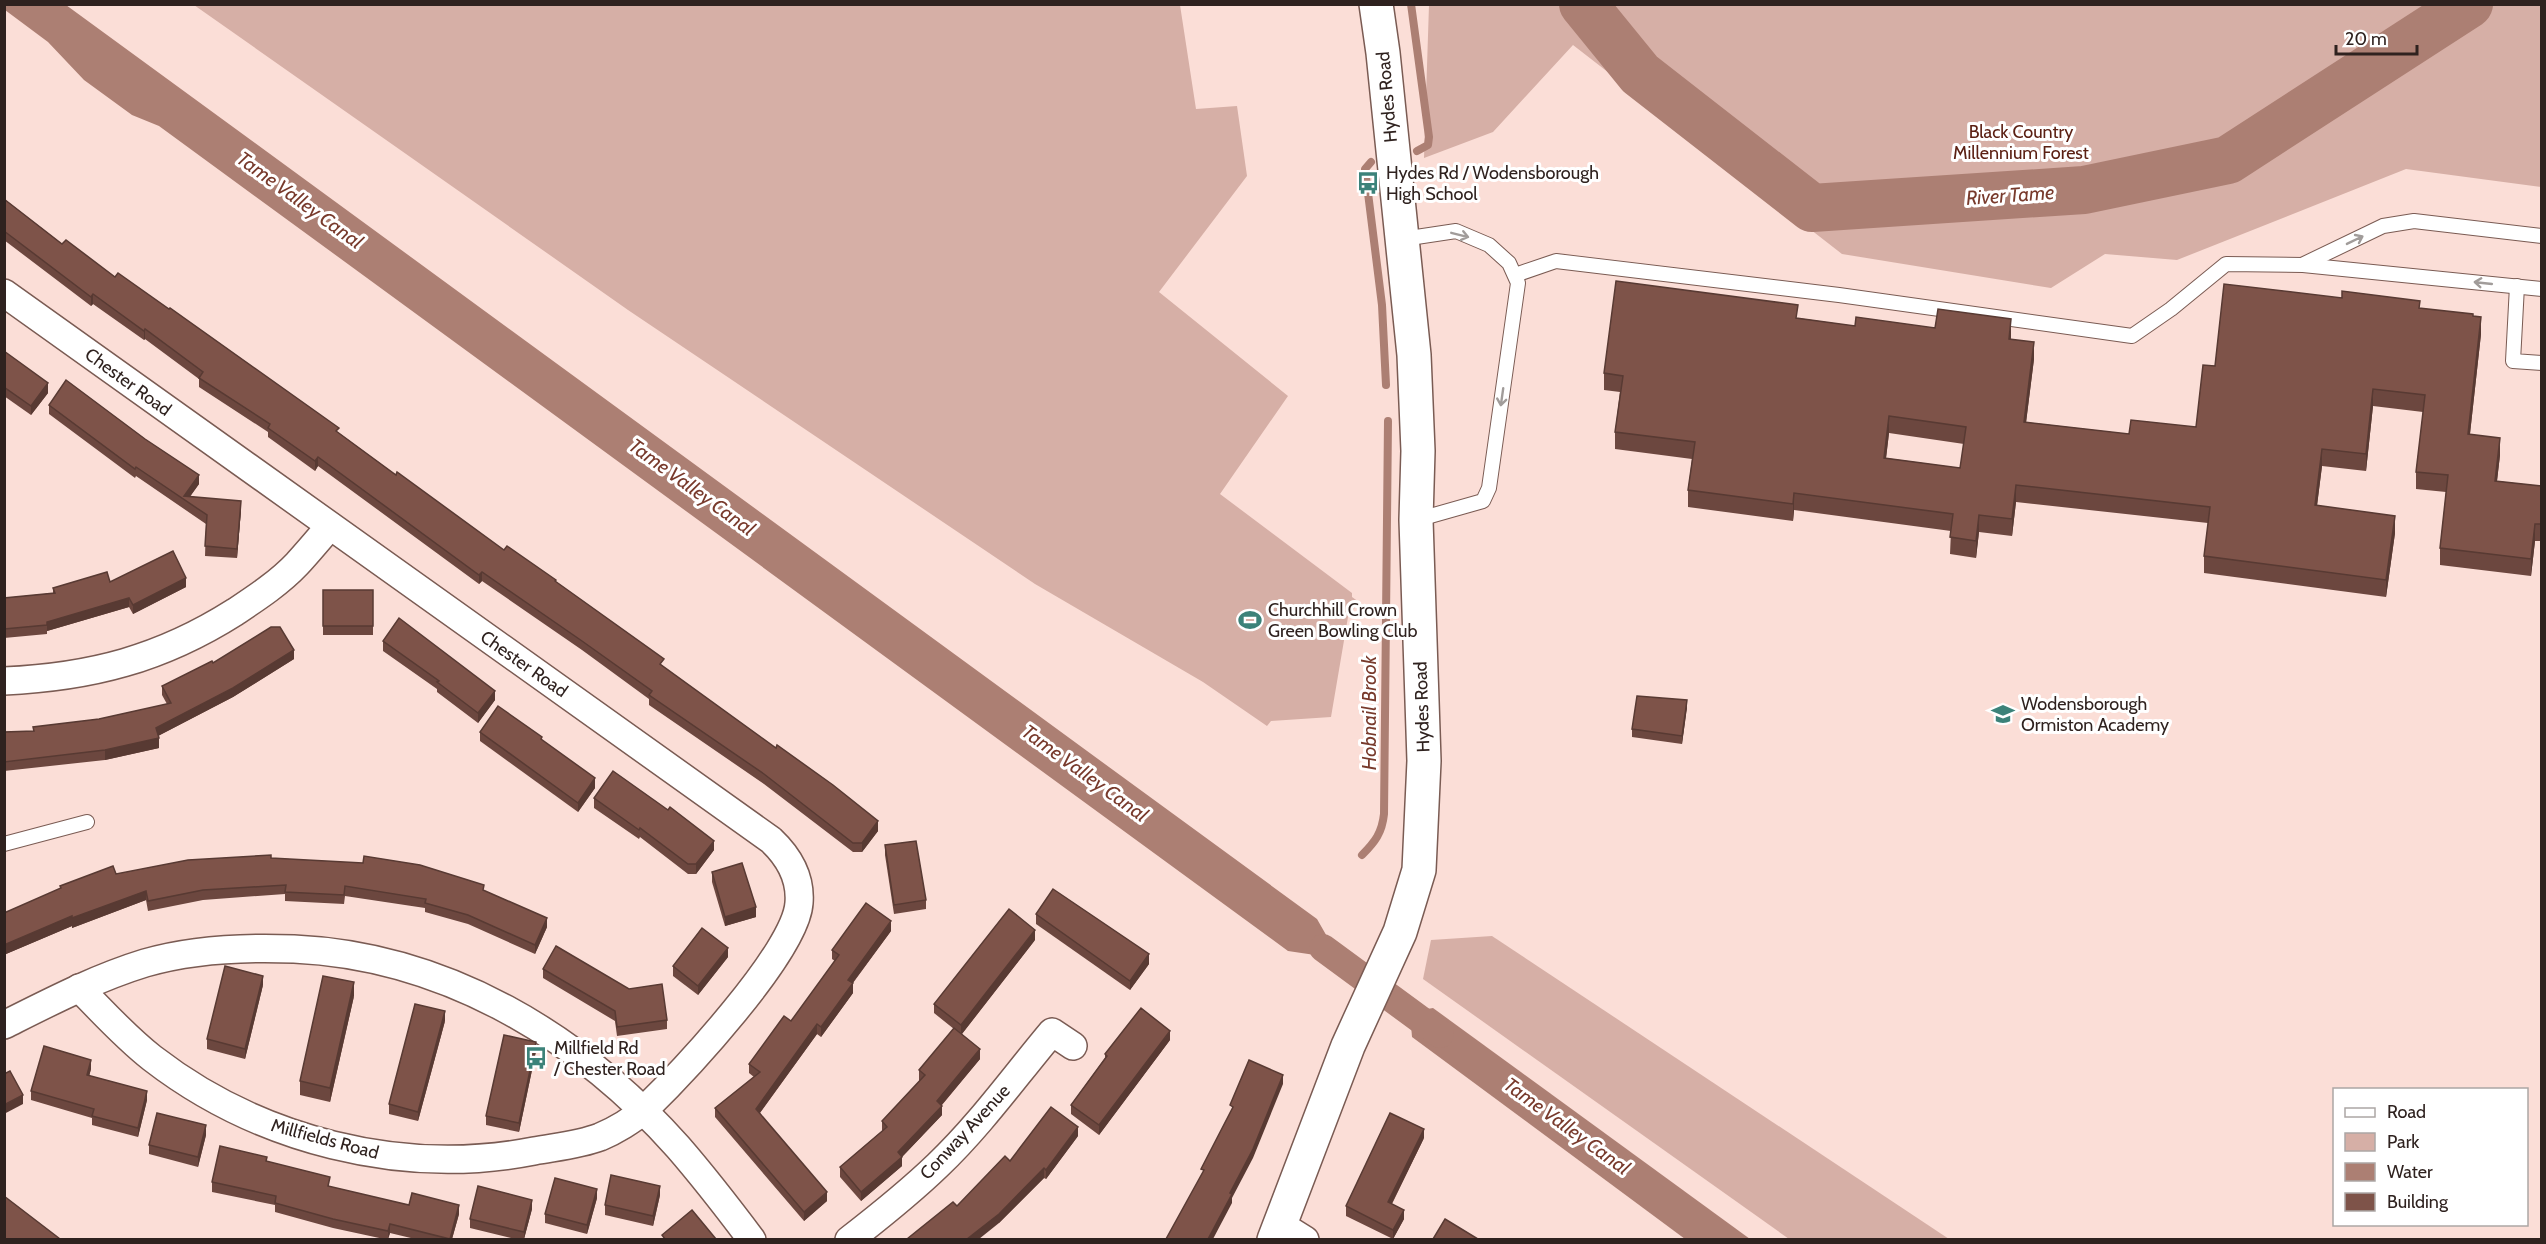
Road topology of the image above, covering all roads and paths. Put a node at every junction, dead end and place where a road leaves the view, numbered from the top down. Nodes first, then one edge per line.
1 (1376, 4) edge
2 (2541, 236) edge
3 (1403, 239) junction
4 (2302, 265) junction
5 (1515, 275) junction
6 (2517, 286) junction
7 (2541, 289) edge
8 (4, 293) edge
9 (2541, 363) edge
10 (1416, 520) junction
11 (330, 526) junction
12 (4, 681) edge
13 (87, 822) dead end
14 (4, 844) edge
15 (79, 988) junction
16 (4, 1025) edge
17 (1073, 1046) dead end
18 (643, 1111) junction
19 (1287, 1235) edge
20 (752, 1239) edge
21 (849, 1239) edge

1 - 3 street, Hydes Road
4 -> 2 lane
3 -> 5 lane
3 - 10 street, Hydes Road
4 - 5 lane
6 -> 4 lane
5 -> 10 lane
6 - 7 lane
6 - 9 lane
8 - 11 street, Chester Road
10 - 19 street, Hydes Road
11 - 12 street
11 - 18 street, Chester Road
13 - 14 lane
15 - 16 street
15 - 18 street
15 - 18 street, Millfields Road
17 - 21 street, Conway Avenue
18 - 20 street

